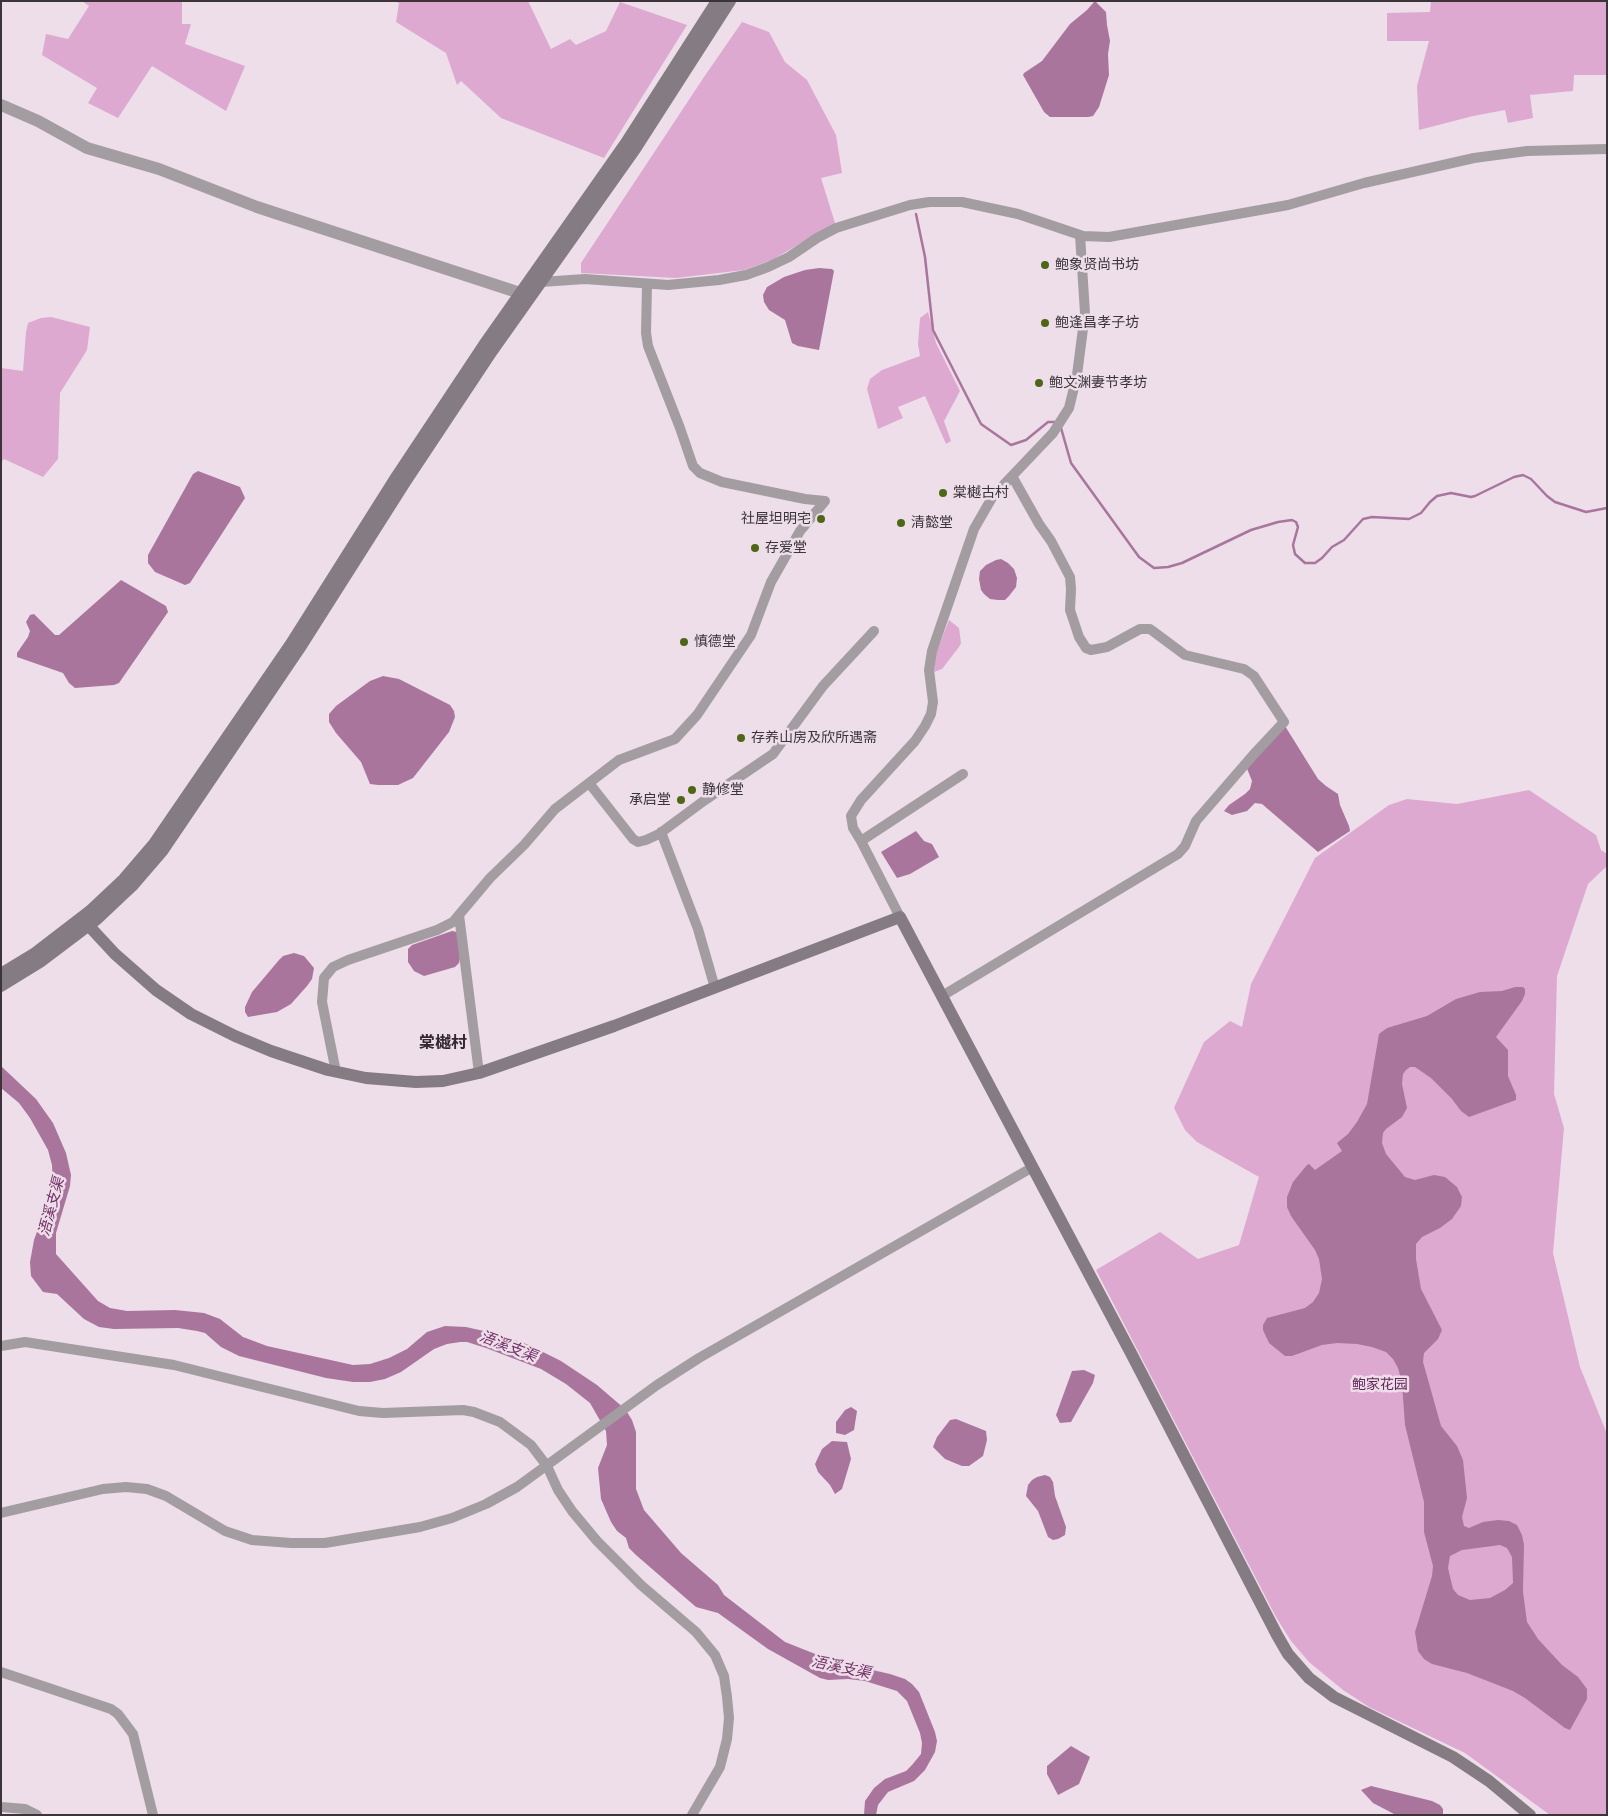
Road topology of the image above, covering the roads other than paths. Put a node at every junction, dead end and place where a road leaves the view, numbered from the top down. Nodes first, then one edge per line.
1 (717, 1) edge
2 (730, 1) edge
3 (1, 106) edge
4 (1607, 149) edge
5 (1080, 235) junction
6 (541, 282) junction
7 (647, 285) junction
8 (520, 293) junction
9 (1012, 476) junction
10 (874, 631) dead end
11 (963, 774) dead end
12 (589, 783) junction
13 (661, 832) junction
14 (861, 841) junction
15 (459, 916) junction
16 (900, 917) junction
17 (89, 926) junction
18 (1, 974) edge
19 (1, 986) edge
20 (715, 988) junction
21 (942, 996) junction
22 (336, 1072) junction
23 (479, 1073) junction
24 (1033, 1168) junction
25 (1, 1346) edge
26 (547, 1466) junction
27 (1, 1513) edge
28 (1, 1672) edge
29 (1, 1807) edge
30 (37, 1815) edge
31 (153, 1815) edge
32 (692, 1815) edge
33 (1530, 1815) edge

1 - 8 main road
2 - 6 main road
3 - 8 street
4 - 5 street
5 - 7 street
5 - 9 street
6 - 7 street
6 - 17 main road
7 - 12 street
8 - 18 main road
9 - 14 street
9 - 21 street
10 - 13 street
11 - 14 street
12 - 13 street
12 - 15 street
13 - 20 street
14 - 16 street
15 - 22 street
15 - 23 street
16 - 20 main road
16 - 21 main road
17 - 19 main road
17 - 22 main road
20 - 23 main road
21 - 24 main road
22 - 23 main road
24 - 26 street
24 - 33 main road
25 - 26 street
26 - 27 street
26 - 32 street
28 - 31 street
29 - 30 street

